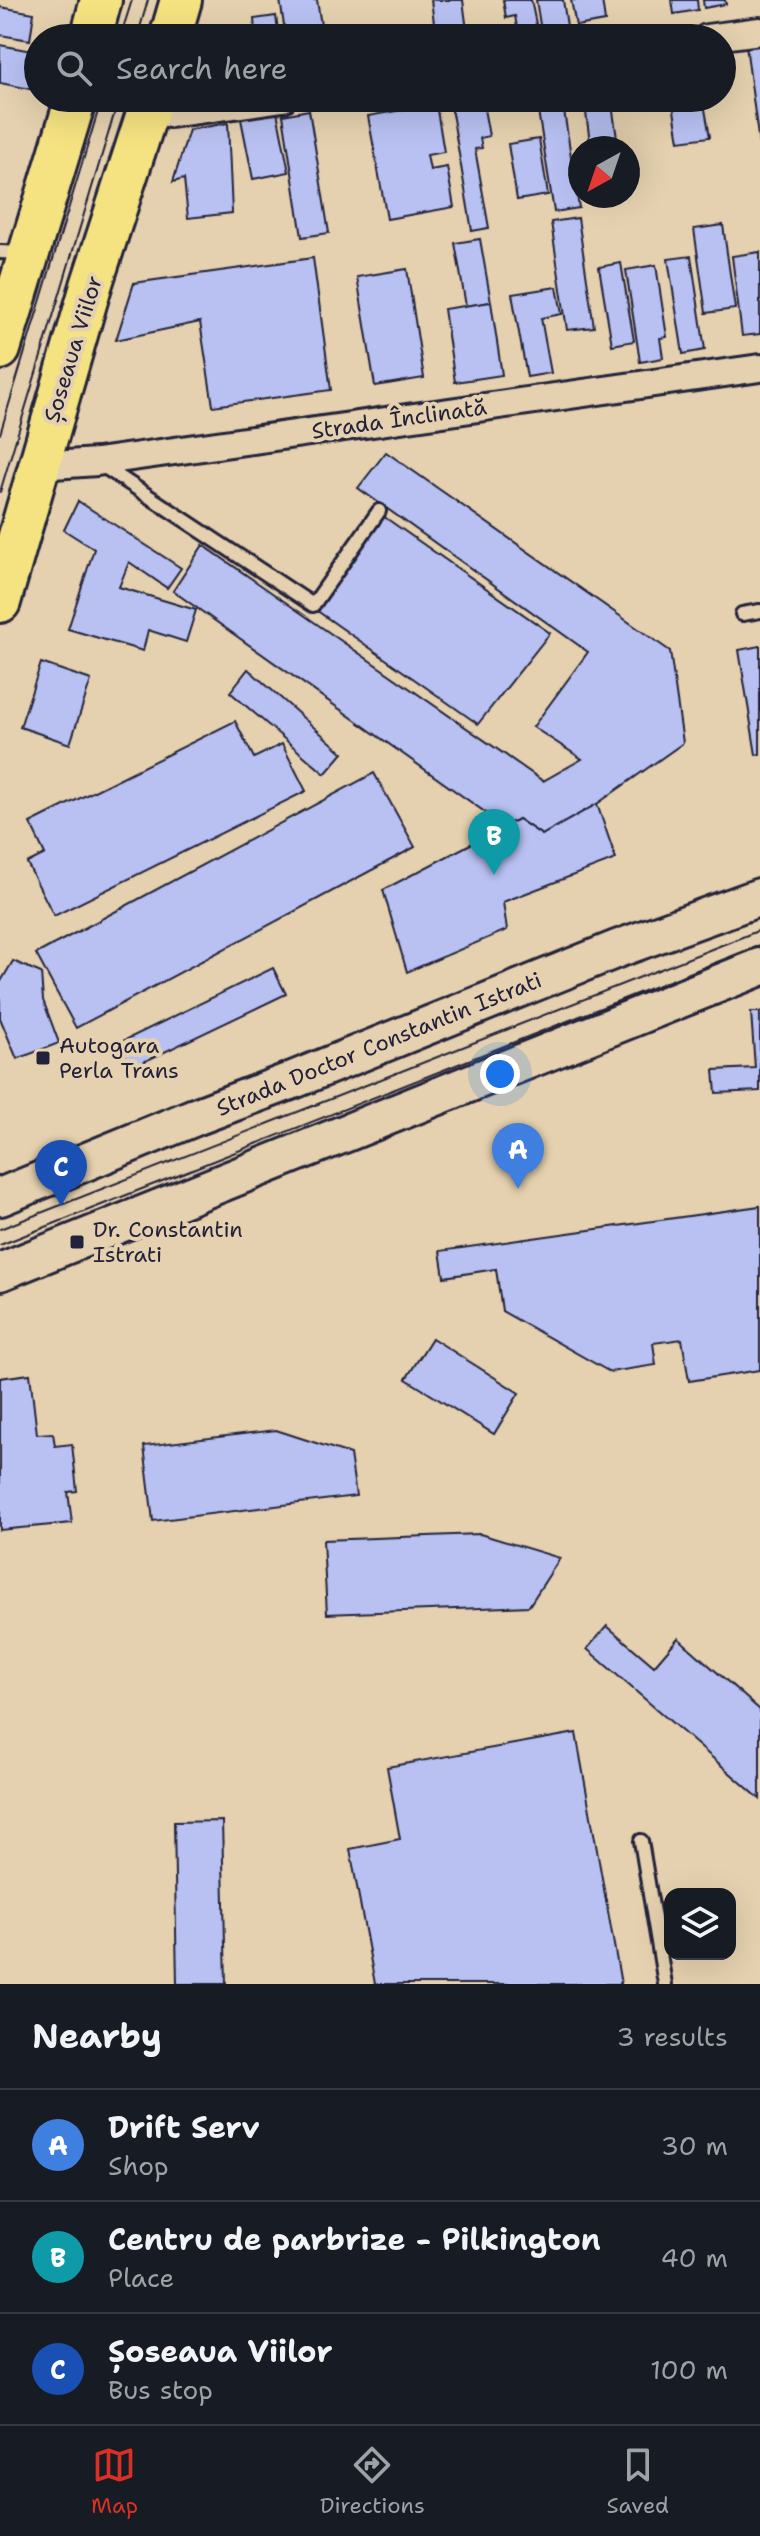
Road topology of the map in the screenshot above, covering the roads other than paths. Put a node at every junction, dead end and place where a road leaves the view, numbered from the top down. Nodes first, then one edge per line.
1 (101, 0) edge
2 (181, 0) edge
3 (95, 24) edge
4 (174, 24) edge
5 (760, 31) edge
6 (736, 34) edge
7 (70, 112) edge
8 (148, 112) edge
9 (14, 253) edge
10 (0, 349) edge
11 (760, 368) edge
12 (97, 462) junction
13 (49, 465) junction
14 (379, 511) dead end
15 (0, 602) edge
16 (760, 611) edge
17 (742, 614) dead end
18 (760, 897) edge
19 (760, 967) edge
20 (0, 1197) edge
21 (0, 1272) edge
22 (641, 1841) dead end
23 (665, 1984) edge

1 - 3 main road
2 - 4 main road
5 - 6 street
7 - 9 main road
8 - 13 main road, Șoseaua Viilor
9 - 10 main road
11 - 12 street, Strada Înclinată
12 - 13 street, Strada Înclinată
12 - 14 lane
13 - 15 main road, Șoseaua Viilor
16 - 17 lane
18 - 20 main road, Strada Doctor Constantin Istrati
19 - 21 main road
22 - 23 lane

